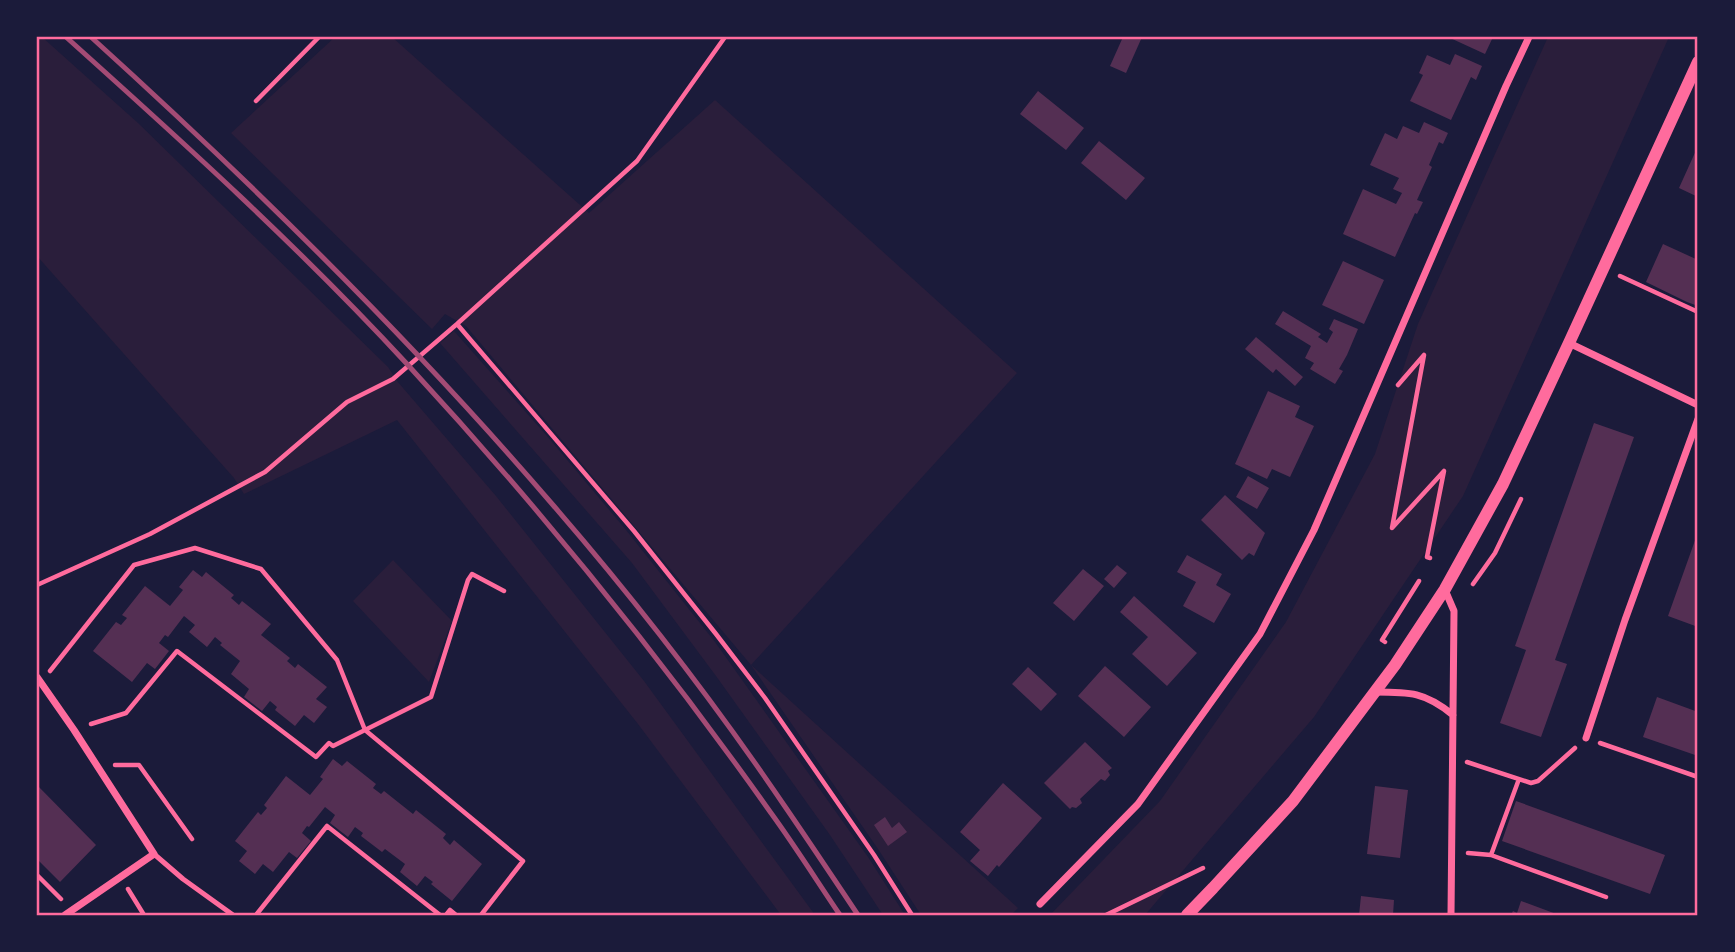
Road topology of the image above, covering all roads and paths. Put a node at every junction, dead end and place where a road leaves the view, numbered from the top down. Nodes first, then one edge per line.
1 (319, 37) edge
2 (725, 37) edge
3 (1529, 37) edge
4 (1698, 62) edge
5 (256, 101) dead end
6 (1643, 287) dead end
7 (1698, 312) edge
8 (457, 324) junction
9 (1569, 343) junction
10 (1378, 382) junction
11 (1698, 405) edge
12 (1698, 419) edge
13 (1521, 499) dead end
14 (1430, 558) dead end
15 (1419, 581) dead end
16 (37, 585) edge
17 (1445, 589) junction
18 (504, 592) dead end
19 (1454, 611) junction
20 (1385, 642) dead end
21 (39, 680) edge
22 (1375, 692) junction
23 (1453, 715) junction
24 (74, 730) junction
25 (365, 730) junction
26 (1586, 738) junction
27 (1453, 757) junction
28 (97, 766) junction
29 (1698, 777) edge
30 (1519, 779) junction
31 (192, 839) dead end
32 (1452, 853) junction
33 (154, 854) junction
34 (1491, 855) junction
35 (1210, 864) dead end
36 (37, 875) edge
37 (121, 877) junction
38 (1606, 897) dead end
39 (1040, 904) dead end
40 (69, 913) edge
41 (144, 915) edge
42 (233, 915) edge
43 (256, 915) edge
44 (440, 915) edge
45 (446, 915) edge
46 (456, 915) edge
47 (481, 915) edge
48 (912, 915) edge
49 (1106, 915) edge
50 (1186, 915) edge
51 (1451, 915) edge

1 - 5 path
2 - 8 path
3 - 10 street
4 - 9 street
6 - 7 path
8 - 16 path
8 - 48 path
9 - 11 street
9 - 17 street
10 - 14 path
10 - 39 street
12 - 26 street
13 - 19 path
15 - 20 path
17 - 19 street
17 - 22 street
18 - 25 path
19 - 23 street
21 - 24 street
21 - 25 path
22 - 23 street
22 - 50 street
23 - 27 street
24 - 25 path
24 - 28 street
25 - 47 path
26 - 29 path
26 - 30 path
27 - 30 path
27 - 32 street
28 - 31 path
28 - 33 street
30 - 34 path
32 - 34 path
32 - 51 street
33 - 37 street
33 - 42 lane
34 - 38 path
35 - 49 path
36 - 40 path
37 - 40 street
37 - 41 path
43 - 44 path
45 - 46 path

